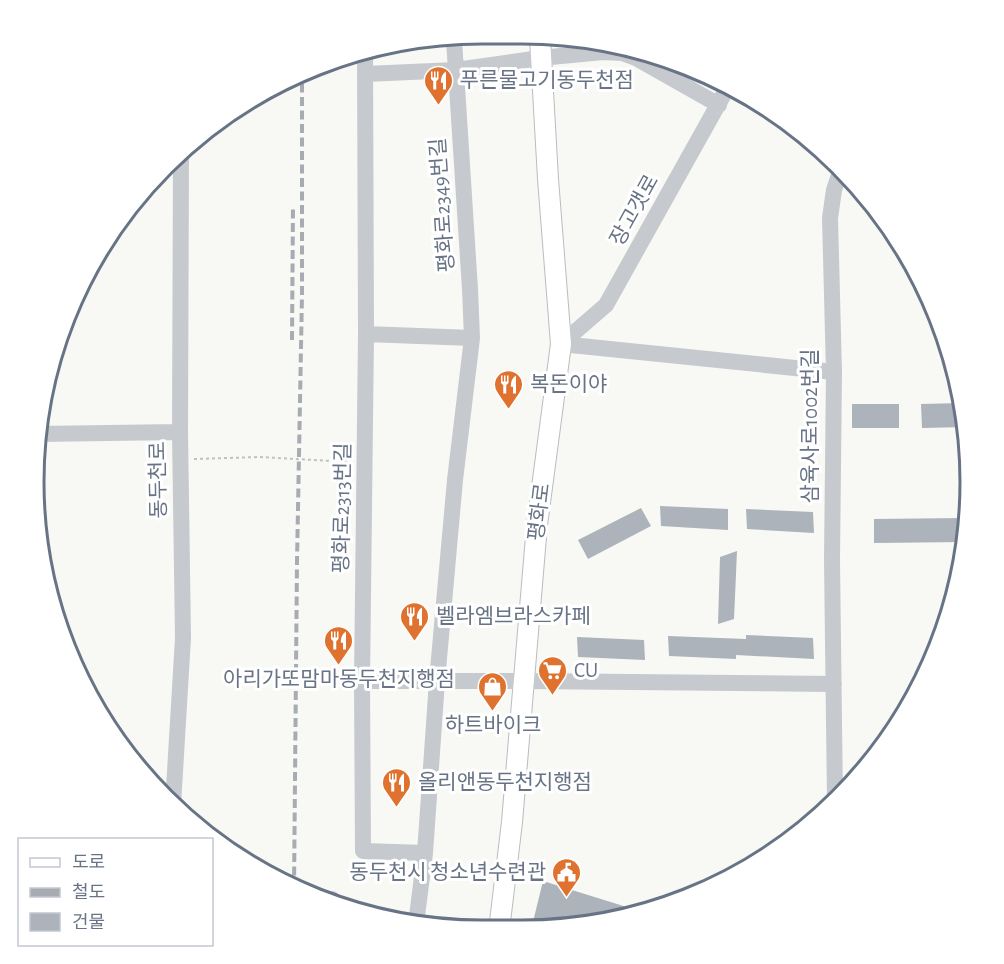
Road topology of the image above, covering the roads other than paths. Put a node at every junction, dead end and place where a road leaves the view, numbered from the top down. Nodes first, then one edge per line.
1 (454, 44) edge
2 (540, 44) edge
3 (610, 52) edge
4 (540, 58) junction
5 (365, 59) edge
6 (637, 59) edge
7 (456, 69) junction
8 (365, 74) junction
9 (725, 94) edge
10 (719, 105) junction
11 (181, 163) edge
12 (838, 178) edge
13 (366, 334) junction
14 (472, 338) junction
15 (561, 344) junction
16 (834, 372) junction
17 (180, 432) junction
18 (46, 434) edge
19 (362, 681) junction
20 (437, 681) junction
21 (524, 681) junction
22 (834, 684) junction
23 (835, 789) edge
24 (174, 794) edge
25 (425, 853) junction
26 (417, 916) edge
27 (500, 920) edge

1 - 7 street, 평화로2349번길
2 - 4 main road, 평화로
3 - 4 street
4 - 7 street
4 - 15 main road, 평화로
5 - 8 street
6 - 10 street
7 - 8 street
7 - 14 street, 평화로2349번길
8 - 13 street
9 - 10 street, 장고갯로
10 - 15 street, 장고갯로
11 - 17 street, 동두천로
12 - 16 street, 삼육사로1002번길
13 - 14 street
13 - 19 street, 평화로2313번길
14 - 20 street
15 - 16 street
15 - 21 main road, 평화로
16 - 22 street, 삼육사로1002번길
17 - 18 street
17 - 24 street, 동두천로
19 - 20 street
19 - 25 street, 평화로2313번길
20 - 21 street
20 - 25 street
21 - 22 street
21 - 27 main road, 평화로
22 - 23 street, 삼육사로1002번길
25 - 26 street

